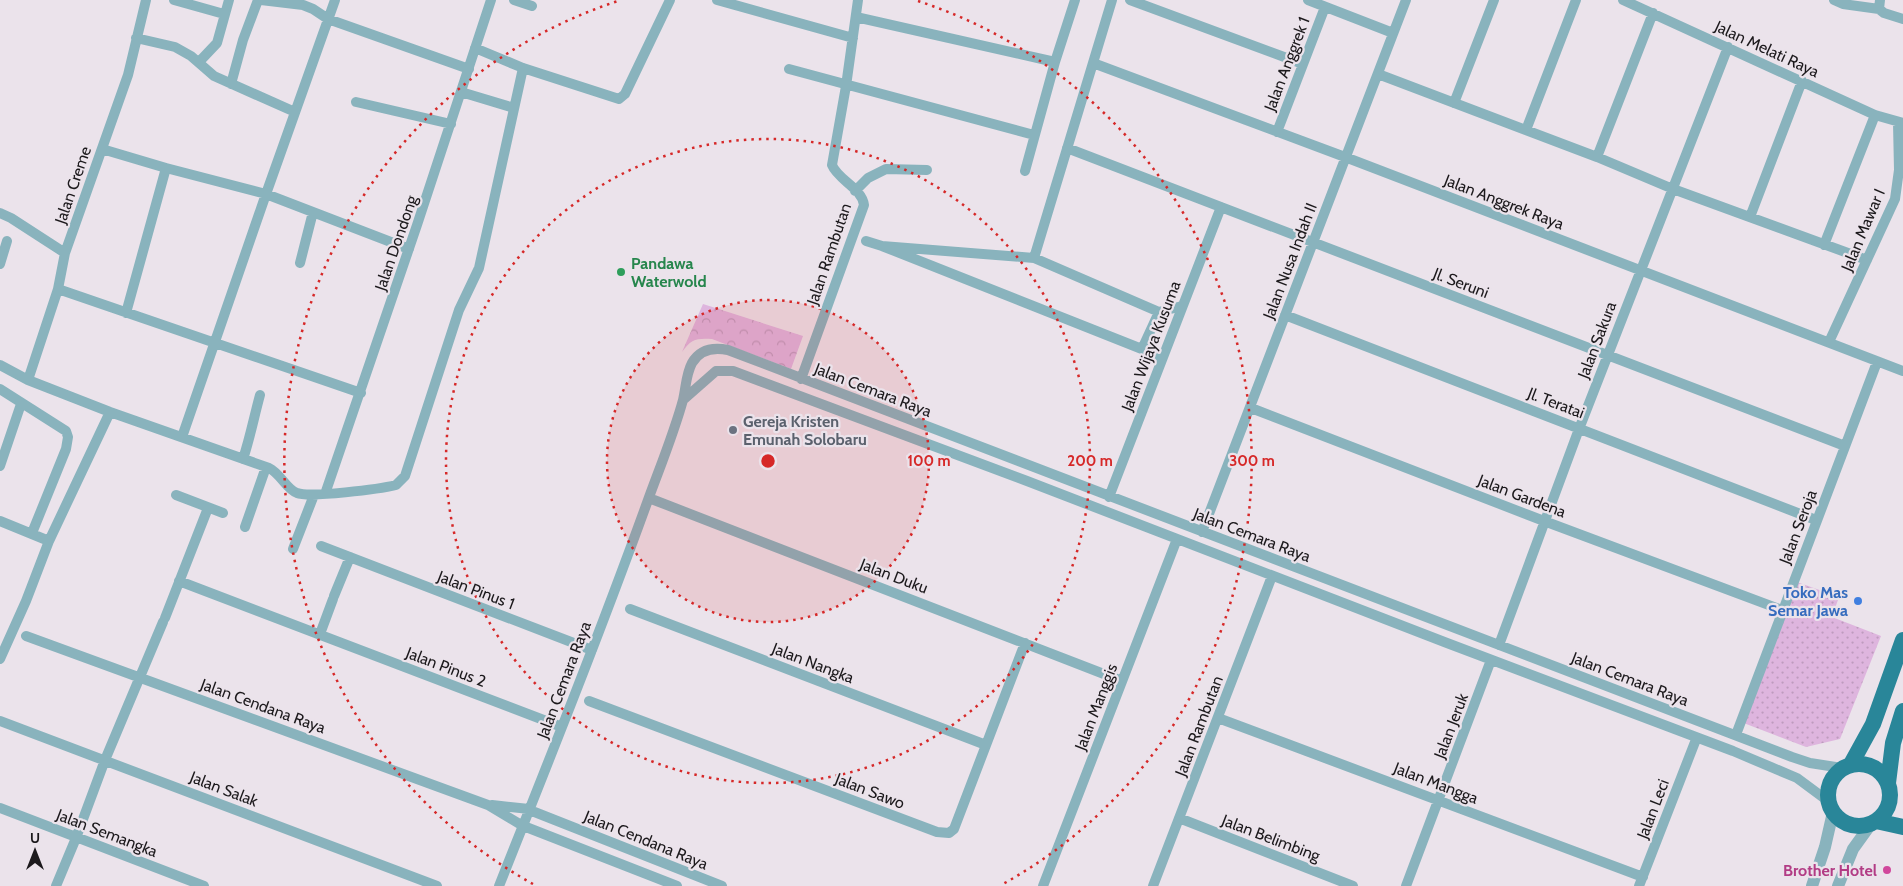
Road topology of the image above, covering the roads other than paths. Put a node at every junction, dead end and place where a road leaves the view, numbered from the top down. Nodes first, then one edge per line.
1 (146, 0) edge
2 (174, 0) edge
3 (229, 0) edge
4 (259, 0) edge
5 (335, 0) edge
6 (514, 0) edge
7 (670, 0) edge
8 (717, 0) edge
9 (858, 0) edge
10 (1074, 0) edge
11 (1112, 0) edge
12 (1130, 0) edge
13 (1308, 0) edge
14 (1406, 0) edge
15 (1494, 0) edge
16 (1576, 0) edge
17 (1623, 0) edge
18 (1834, 0) edge
19 (488, 1) edge
20 (1879, 5) edge
21 (532, 6) dead end
22 (1325, 7) junction
23 (1653, 13) junction
24 (224, 14) junction
25 (856, 16) junction
26 (1903, 18) edge
27 (328, 19) junction
28 (1393, 34) junction
29 (136, 38) junction
30 (853, 38) junction
31 (1728, 47) junction
32 (476, 48) junction
33 (199, 62) junction
34 (1055, 62) junction
35 (1093, 63) junction
36 (1303, 64) junction
37 (523, 68) junction
38 (469, 69) junction
39 (789, 69) dead end
40 (1378, 74) junction
41 (1802, 81) junction
42 (231, 84) junction
43 (846, 86) junction
44 (461, 92) junction
45 (356, 102) dead end
46 (1454, 103) junction
47 (514, 108) junction
48 (296, 112) junction
49 (1875, 115) junction
50 (1901, 123) edge
51 (451, 124) junction
52 (1526, 130) junction
53 (1277, 132) junction
54 (1034, 135) junction
55 (1067, 148) junction
56 (102, 149) junction
57 (1345, 157) junction
58 (1597, 157) junction
59 (166, 168) junction
60 (927, 170) dead end
61 (1024, 171) dead end
62 (1672, 189) junction
63 (855, 191) junction
64 (266, 194) junction
65 (1221, 207) junction
66 (313, 212) junction
67 (0, 213) edge
68 (1750, 217) junction
69 (7, 241) dead end
70 (866, 241) dead end
71 (1313, 242) junction
72 (1824, 245) junction
73 (882, 246) junction
74 (409, 249) junction
75 (65, 253) junction
76 (1034, 258) junction
77 (1867, 260) junction
78 (0, 264) edge
79 (300, 264) dead end
80 (1640, 271) junction
81 (58, 289) junction
82 (1182, 306) junction
83 (1159, 312) junction
84 (126, 313) junction
85 (1285, 315) junction
86 (1829, 342) junction
87 (215, 343) junction
88 (1142, 350) junction
89 (1608, 355) junction
90 (1162, 358) junction
91 (1877, 362) junction
92 (0, 365) edge
93 (1903, 371) edge
94 (787, 373) junction
95 (801, 379) junction
96 (28, 380) junction
97 (0, 389) edge
98 (780, 389) junction
99 (361, 393) junction
100 (260, 395) dead end
101 (683, 400) junction
102 (22, 404) junction
103 (1251, 408) junction
104 (110, 412) junction
105 (1580, 429) junction
106 (182, 437) junction
107 (1845, 446) junction
108 (243, 459) junction
109 (0, 466) edge
110 (266, 467) junction
111 (1032, 467) junction
112 (1027, 481) junction
113 (325, 494) junction
114 (176, 495) dead end
115 (314, 495) junction
116 (1109, 496) junction
117 (654, 500) dead end
118 (208, 508) junction
119 (223, 513) dead end
120 (1816, 520) junction
121 (0, 521) edge
122 (1544, 521) junction
123 (245, 527) dead end
124 (1202, 532) junction
125 (32, 533) junction
126 (1177, 539) junction
127 (49, 541) junction
128 (321, 546) dead end
129 (293, 549) dead end
130 (350, 557) junction
131 (1272, 576) junction
132 (1331, 580) junction
133 (179, 581) junction
134 (1325, 596) junction
135 (630, 608) dead end
136 (1782, 610) junction
137 (320, 634) junction
138 (26, 636) dead end
139 (1903, 642) edge
140 (1025, 643) junction
141 (1499, 645) junction
142 (592, 650) junction
143 (0, 659) edge
144 (1491, 660) junction
145 (140, 676) junction
146 (1122, 681) junction
147 (589, 701) dead end
148 (1903, 712) edge
149 (1218, 718) junction
150 (0, 721) edge
151 (562, 727) junction
152 (1737, 732) dead end
153 (1695, 742) dead end
154 (986, 746) junction
155 (105, 760) junction
156 (1846, 766) junction
157 (1894, 788) edge
158 (1439, 800) junction
159 (488, 805) junction
160 (1831, 807) junction
161 (0, 808) edge
162 (531, 810) junction
163 (1179, 818) junction
164 (1873, 822) junction
165 (525, 826) junction
166 (1903, 827) edge
167 (76, 838) junction
168 (1641, 882) edge
169 (56, 886) edge
170 (204, 886) edge
171 (437, 886) edge
172 (499, 886) edge
173 (677, 886) edge
174 (722, 886) edge
175 (1043, 886) edge
176 (1153, 886) edge
177 (1352, 886) edge
178 (1406, 886) edge
179 (1812, 886) edge
180 (1838, 886) edge

1 - 29 street, Jalan Creme
2 - 24 street
3 - 24 street
4 - 27 street
4 - 42 street
5 - 27 street
6 - 21 street
7 - 37 street
8 - 30 street
9 - 25 street, Jalan Rambutan
10 - 34 street
11 - 35 street
12 - 36 street
13 - 22 street
14 - 28 street, Jalan Nusa Indah II
15 - 46 street
16 - 52 street
17 - 23 street, Jalan Melati Raya
18 - 20 street
19 - 32 street, Jalan Dondong
20 - 26 street
22 - 28 street
22 - 36 street, Jalan Anggrek 1
23 - 31 street, Jalan Melati Raya
23 - 58 street
24 - 33 street
25 - 30 street, Jalan Rambutan
25 - 34 street
27 - 38 street
27 - 48 street
28 - 40 street, Jalan Nusa Indah II
29 - 33 street
29 - 56 street, Jalan Creme
30 - 43 street, Jalan Rambutan
31 - 41 street, Jalan Melati Raya
31 - 62 street, Jalan Sakura
32 - 37 street
32 - 38 street, Jalan Dondong
33 - 42 street
34 - 54 street
35 - 53 street, Jalan Anggrek Raya
35 - 55 street
36 - 53 street, Jalan Anggrek 1
37 - 47 street
38 - 44 street, Jalan Dondong
39 - 43 street
40 - 46 street
40 - 57 street, Jalan Nusa Indah II
41 - 49 street, Jalan Melati Raya
41 - 68 street
42 - 48 street
43 - 54 street
43 - 63 street, Jalan Rambutan
44 - 47 street
44 - 51 street, Jalan Dondong
45 - 51 street
46 - 52 street
47 - 113 street
48 - 64 street
49 - 50 street, Jalan Melati Raya
49 - 72 street
50 - 77 street, Jalan Mawar I
51 - 74 street, Jalan Dondong
52 - 58 street
53 - 57 street, Jalan Anggrek Raya
54 - 61 street
55 - 65 street, Jl. Seruni
55 - 76 street
56 - 59 street
56 - 75 street, Jalan Creme
57 - 71 street, Jalan Nusa Indah II
57 - 80 street, Jalan Anggrek Raya
58 - 62 street
59 - 64 street
59 - 84 street
60 - 63 street
62 - 68 street
62 - 80 street, Jalan Sakura
63 - 95 street, Jalan Rambutan
64 - 66 street
64 - 87 street
65 - 71 street, Jl. Seruni
65 - 82 street, Jalan Wijaya Kusuma
66 - 74 street
66 - 79 street
67 - 75 street
68 - 72 street
69 - 78 street
70 - 73 street
71 - 85 street, Jalan Nusa Indah II
71 - 89 street, Jl. Seruni
72 - 77 street
73 - 76 street
73 - 88 street
74 - 99 street, Jalan Dondong
75 - 81 street, Jalan Creme
76 - 83 street
77 - 86 street, Jalan Mawar I
80 - 86 street, Jalan Anggrek Raya
80 - 89 street, Jalan Sakura
81 - 84 street
81 - 96 street, Jalan Creme
82 - 83 street
82 - 90 street, Jalan Wijaya Kusuma
83 - 88 street
84 - 87 street
85 - 103 street, Jalan Nusa Indah II
85 - 105 street, Jl. Teratai
86 - 91 street, Jalan Anggrek Raya
87 - 99 street
87 - 106 street
88 - 90 street
89 - 105 street, Jalan Sakura
89 - 107 street, Jl. Seruni
90 - 116 street, Jalan Wijaya Kusuma
91 - 93 street, Jalan Anggrek Raya
91 - 107 street, Jalan Seroja
92 - 96 street
94 - 95 street, Jalan Cemara Raya
94 - 98 street
94 - 101 street, Jalan Cemara Raya
95 - 111 street, Jalan Cemara Raya
96 - 104 street
97 - 102 street
98 - 101 street, Jalan Cemara Raya
98 - 112 street, Jalan Cemara Raya
99 - 113 street, Jalan Dondong
100 - 108 street
101 - 142 street, Jalan Cemara Raya
102 - 109 street
102 - 125 street
103 - 122 street, Jalan Gardena
103 - 124 street, Jalan Nusa Indah II
104 - 106 street
104 - 127 street
105 - 120 street, Jl. Teratai
105 - 122 street, Jalan Sakura
106 - 108 street
107 - 120 street, Jalan Seroja
108 - 110 street
110 - 115 street
110 - 123 street
111 - 112 street
111 - 116 street, Jalan Cemara Raya
112 - 126 street, Jalan Cemara Raya
113 - 115 street
114 - 118 street
115 - 129 street
116 - 124 street, Jalan Cemara Raya
117 - 140 street, Jalan Duku
118 - 119 street
118 - 133 street
120 - 136 street, Jalan Seroja
121 - 125 street
122 - 136 street, Jalan Gardena
122 - 141 street, Jalan Sakura
124 - 132 street, Jalan Cemara Raya
125 - 127 street
126 - 131 street, Jalan Cemara Raya
126 - 146 street, Jalan Manggis
127 - 143 street
128 - 130 street, Jalan Pinus 1
130 - 137 street
130 - 142 street, Jalan Pinus 1
131 - 134 street, Jalan Cemara Raya
131 - 149 street, Jalan Rambutan
132 - 134 street
132 - 141 street, Jalan Cemara Raya
133 - 137 street, Jalan Pinus 2
133 - 145 street
134 - 144 street, Jalan Cemara Raya
135 - 154 street, Jalan Nangka
136 - 152 street, Jalan Seroja
137 - 151 street, Jalan Pinus 2
138 - 145 street, Jalan Cendana Raya
139 - 156 main road
140 - 146 street, Jalan Duku
140 - 154 street, Jalan Sawo
141 - 156 street, Jalan Cemara Raya
142 - 151 street, Jalan Cemara Raya
144 - 158 street, Jalan Jeruk
144 - 160 street, Jalan Cemara Raya
145 - 155 street
145 - 159 street, Jalan Cendana Raya
146 - 175 street, Jalan Manggis
147 - 154 street, Jalan Sawo
148 - 157 main road
149 - 158 street, Jalan Mangga
149 - 163 street, Jalan Rambutan
150 - 155 street, Jalan Salak
151 - 162 street, Jalan Cemara Raya
153 - 168 street, Jalan Leci
155 - 167 street
155 - 171 street, Jalan Salak
156 - 157 main road
156 - 160 main road
157 - 164 main road
158 - 168 street, Jalan Mangga
158 - 178 street, Jalan Jeruk
159 - 162 street, Jalan Cendana Raya
159 - 165 street, Jalan Cendana Raya
160 - 164 main road
160 - 179 street
161 - 167 street, Jalan Semangka
162 - 165 street, Jalan Cemara Raya
162 - 174 street, Jalan Cendana Raya
163 - 176 street, Jalan Rambutan
163 - 177 street, Jalan Belimbing
164 - 166 main road
164 - 180 street
165 - 172 street, Jalan Cemara Raya
165 - 173 street, Jalan Cendana Raya
167 - 169 street
167 - 170 street, Jalan Semangka

